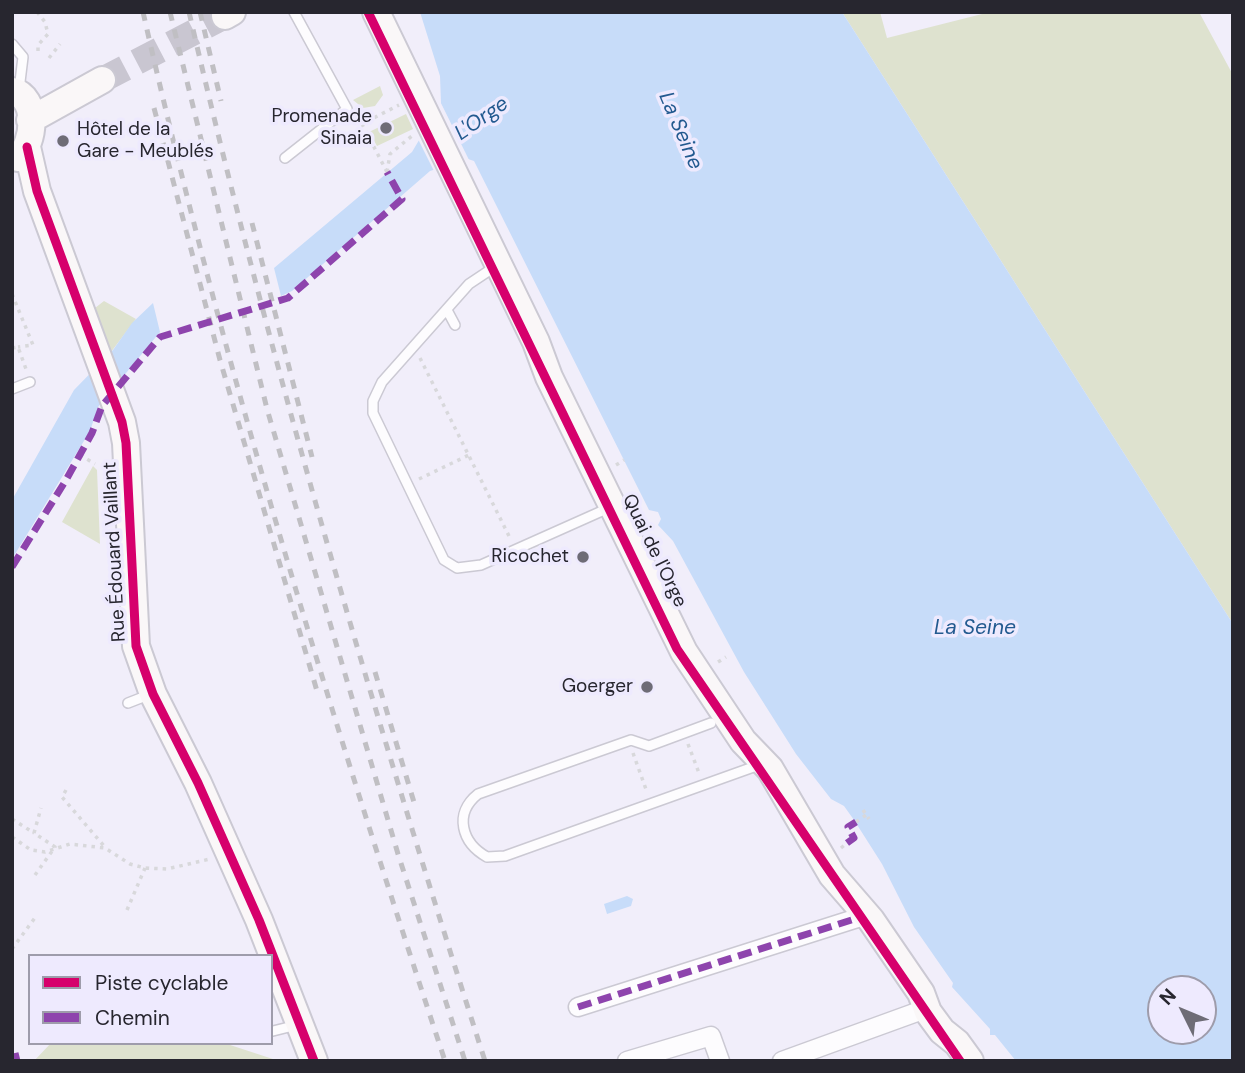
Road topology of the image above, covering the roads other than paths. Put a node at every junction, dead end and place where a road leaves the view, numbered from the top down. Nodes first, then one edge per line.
1 (294, 12) edge
2 (376, 12) edge
3 (12, 44) edge
4 (102, 80) tunnel mouth
5 (23, 101) edge
6 (17, 157) edge
7 (285, 158) dead end
8 (498, 265) junction
9 (447, 310) junction
10 (455, 325) dead end
11 (30, 382) road end
12 (12, 388) edge
13 (612, 506) junction
14 (711, 723) dead end
15 (764, 763) junction
16 (867, 915) junction
17 (270, 954) edge
18 (273, 961) edge
19 (578, 1007) dead end
20 (928, 1008) junction
21 (299, 1025) junction
22 (273, 1031) edge
23 (314, 1061) edge
24 (627, 1061) edge
25 (720, 1061) edge
26 (782, 1061) edge
27 (970, 1061) edge

1 - 7 lane
2 - 8 main road, Quai de l'Orge
3 - 5 lane
4 - 5 main road
5 - 6 main road
6 - 17 main road, Rue Édouard Vaillant
8 - 9 lane
8 - 13 main road, Quai de l'Orge
9 - 10 lane
9 - 13 lane
11 - 12 lane
13 - 15 main road, Quai de l'Orge
14 - 15 lane
15 - 16 main road, Quai de l'Orge
16 - 19 street
16 - 20 main road, Quai de l'Orge
18 - 21 main road, Rue Édouard Vaillant
20 - 26 street
20 - 27 main road, Quai de l'Orge
21 - 22 lane
21 - 23 main road, Rue Édouard Vaillant
24 - 25 street

